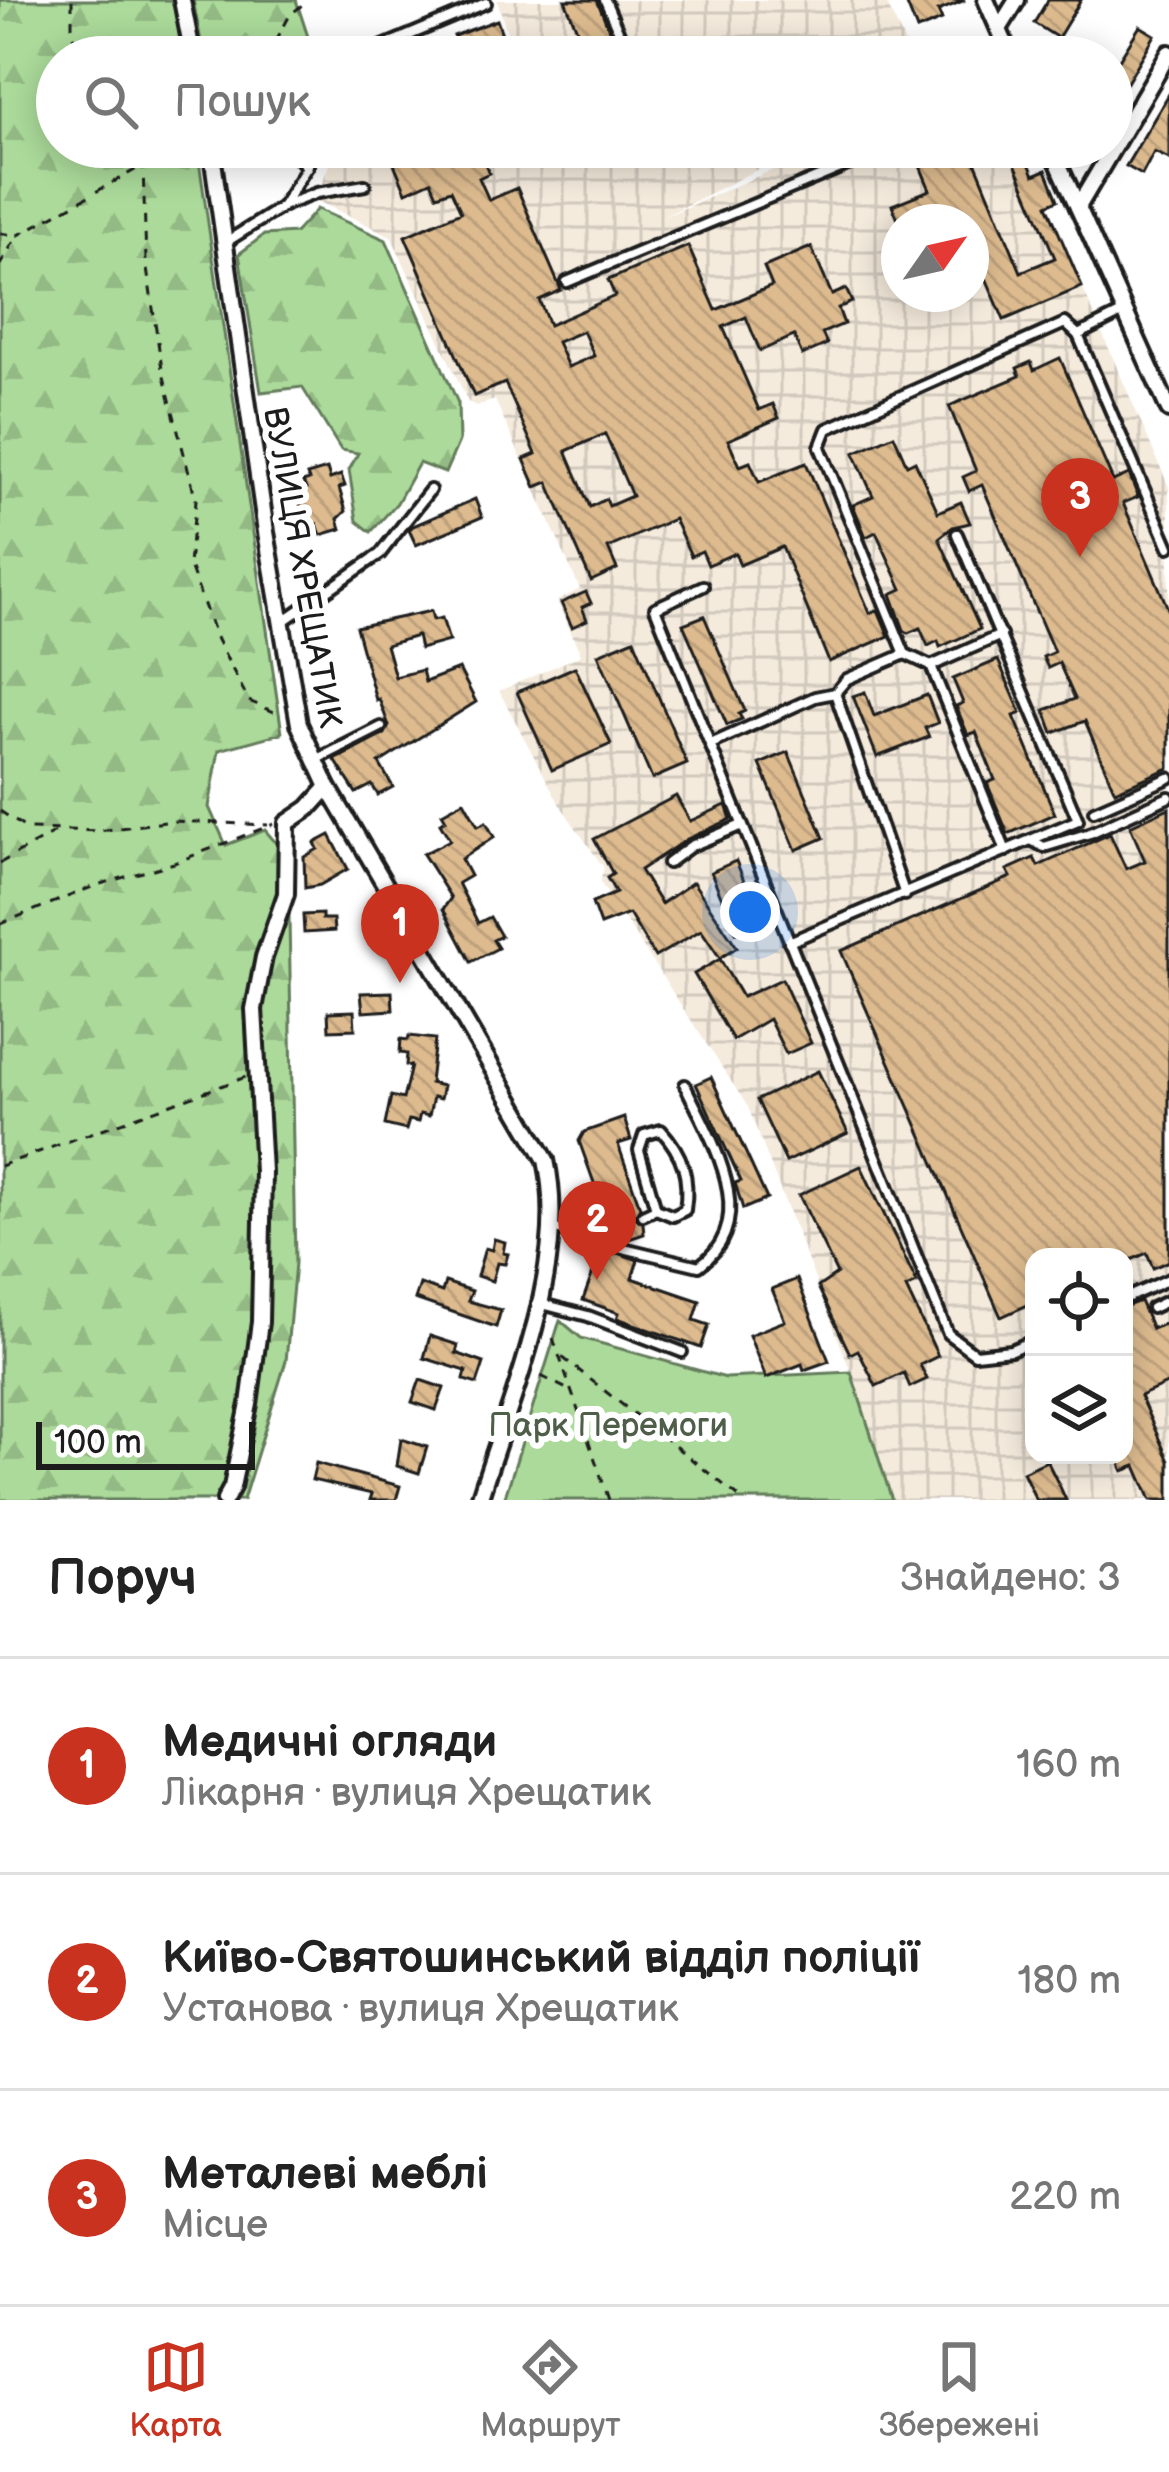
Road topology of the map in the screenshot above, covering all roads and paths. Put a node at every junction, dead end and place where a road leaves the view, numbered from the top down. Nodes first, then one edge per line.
1 (72, 0) edge
2 (182, 0) edge
3 (308, 0) edge
4 (605, 0) edge
5 (986, 0) edge
6 (1016, 0) edge
7 (486, 3) dead end
8 (998, 29) junction
9 (73, 36) edge
10 (190, 36) edge
11 (278, 36) edge
12 (407, 36) edge
13 (620, 36) edge
14 (1001, 36) edge
15 (1169, 53) edge
16 (1133, 114) edge
17 (138, 168) edge
18 (143, 168) edge
19 (214, 168) edge
20 (307, 168) edge
21 (841, 168) edge
22 (1060, 168) edge
23 (1101, 168) edge
24 (365, 185) dead end
25 (282, 207) junction
26 (1078, 207) junction
27 (0, 233) edge
28 (17, 236) junction
29 (226, 242) junction
30 (0, 265) edge
31 (567, 282) dead end
32 (1125, 311) junction
33 (1078, 335) junction
34 (1169, 358) edge
35 (1150, 368) junction
36 (1169, 410) edge
37 (430, 490) dead end
38 (957, 534) dead end
39 (1169, 547) edge
40 (704, 586) dead end
41 (281, 623) junction
42 (1001, 635) junction
43 (905, 654) junction
44 (931, 666) junction
45 (835, 693) junction
46 (298, 724) junction
47 (381, 727) dead end
48 (711, 745) junction
49 (314, 760) junction
50 (1169, 778) edge
51 (328, 787) junction
52 (1169, 797) edge
53 (0, 812) edge
54 (1094, 812) dead end
55 (287, 823) junction
56 (269, 825) junction
57 (742, 825) junction
58 (58, 830) junction
59 (1031, 840) junction
60 (1006, 851) junction
61 (0, 862) edge
62 (668, 863) dead end
63 (905, 895) junction
64 (0, 924) edge
65 (789, 942) junction
66 (259, 1072) junction
67 (685, 1084) dead end
68 (0, 1166) edge
69 (656, 1209) junction
70 (643, 1215) dead end
71 (610, 1227) dead end
72 (552, 1228) junction
73 (573, 1234) junction
74 (603, 1242) dead end
75 (615, 1246) dead end
76 (1169, 1279) edge
77 (1133, 1295) edge
78 (1169, 1300) edge
79 (540, 1304) junction
80 (1152, 1308) dead end
81 (553, 1338) dead end
82 (1025, 1344) edge
83 (682, 1352) dead end
84 (562, 1357) junction
85 (541, 1376) dead end
86 (571, 1391) junction
87 (224, 1500) edge
88 (479, 1500) edge
89 (609, 1500) edge
90 (743, 1500) edge

1 - 9 path
2 - 10 street
3 - 11 path
4 - 13 lane
5 - 8 street
6 - 8 street
7 - 12 lane
8 - 14 street
15 - 16 street
17 - 28 path
18 - 46 path
19 - 29 street, ВУЛИЦЯ ХРЕЩАТИК
20 - 25 lane
21 - 31 lane
22 - 26 street
23 - 26 street
24 - 25 lane
25 - 29 lane
26 - 32 street
27 - 28 path
28 - 30 path
29 - 41 street, ВУЛИЦЯ ХРЕЩАТИК
32 - 33 lane
32 - 35 street
33 - 39 lane
33 - 43 lane
34 - 35 street
35 - 36 street
37 - 41 lane
38 - 42 lane
40 - 48 lane
41 - 46 street, ВУЛИЦЯ ХРЕЩАТИК
42 - 44 lane
42 - 59 lane
43 - 44 lane
43 - 45 lane
44 - 60 lane
45 - 48 lane
45 - 63 lane
46 - 49 street, ВУЛИЦЯ ХРЕЩАТИК
47 - 49 lane
48 - 57 lane
49 - 51 street, ВУЛИЦЯ ХРЕЩАТИК
50 - 54 lane
51 - 55 street
51 - 72 street, ВУЛИЦЯ ХРЕЩАТИК
52 - 59 lane
53 - 58 path
55 - 56 path
55 - 66 street
56 - 58 path
56 - 64 path
57 - 62 lane
57 - 65 lane
58 - 61 path
59 - 60 lane
60 - 63 lane
63 - 65 lane
65 - 82 lane
66 - 68 path
66 - 87 street
67 - 75 lane
69 - 69 lane
69 - 70 lane
71 - 73 lane
72 - 73 lane
72 - 79 street, ВУЛИЦЯ ХРЕЩАТИК
73 - 74 lane
76 - 77 lane
78 - 80 lane
79 - 83 lane
79 - 88 street, ВУЛИЦЯ ХРЕЩАТИК
81 - 84 path
84 - 86 path
84 - 90 path
85 - 86 path
86 - 89 path

